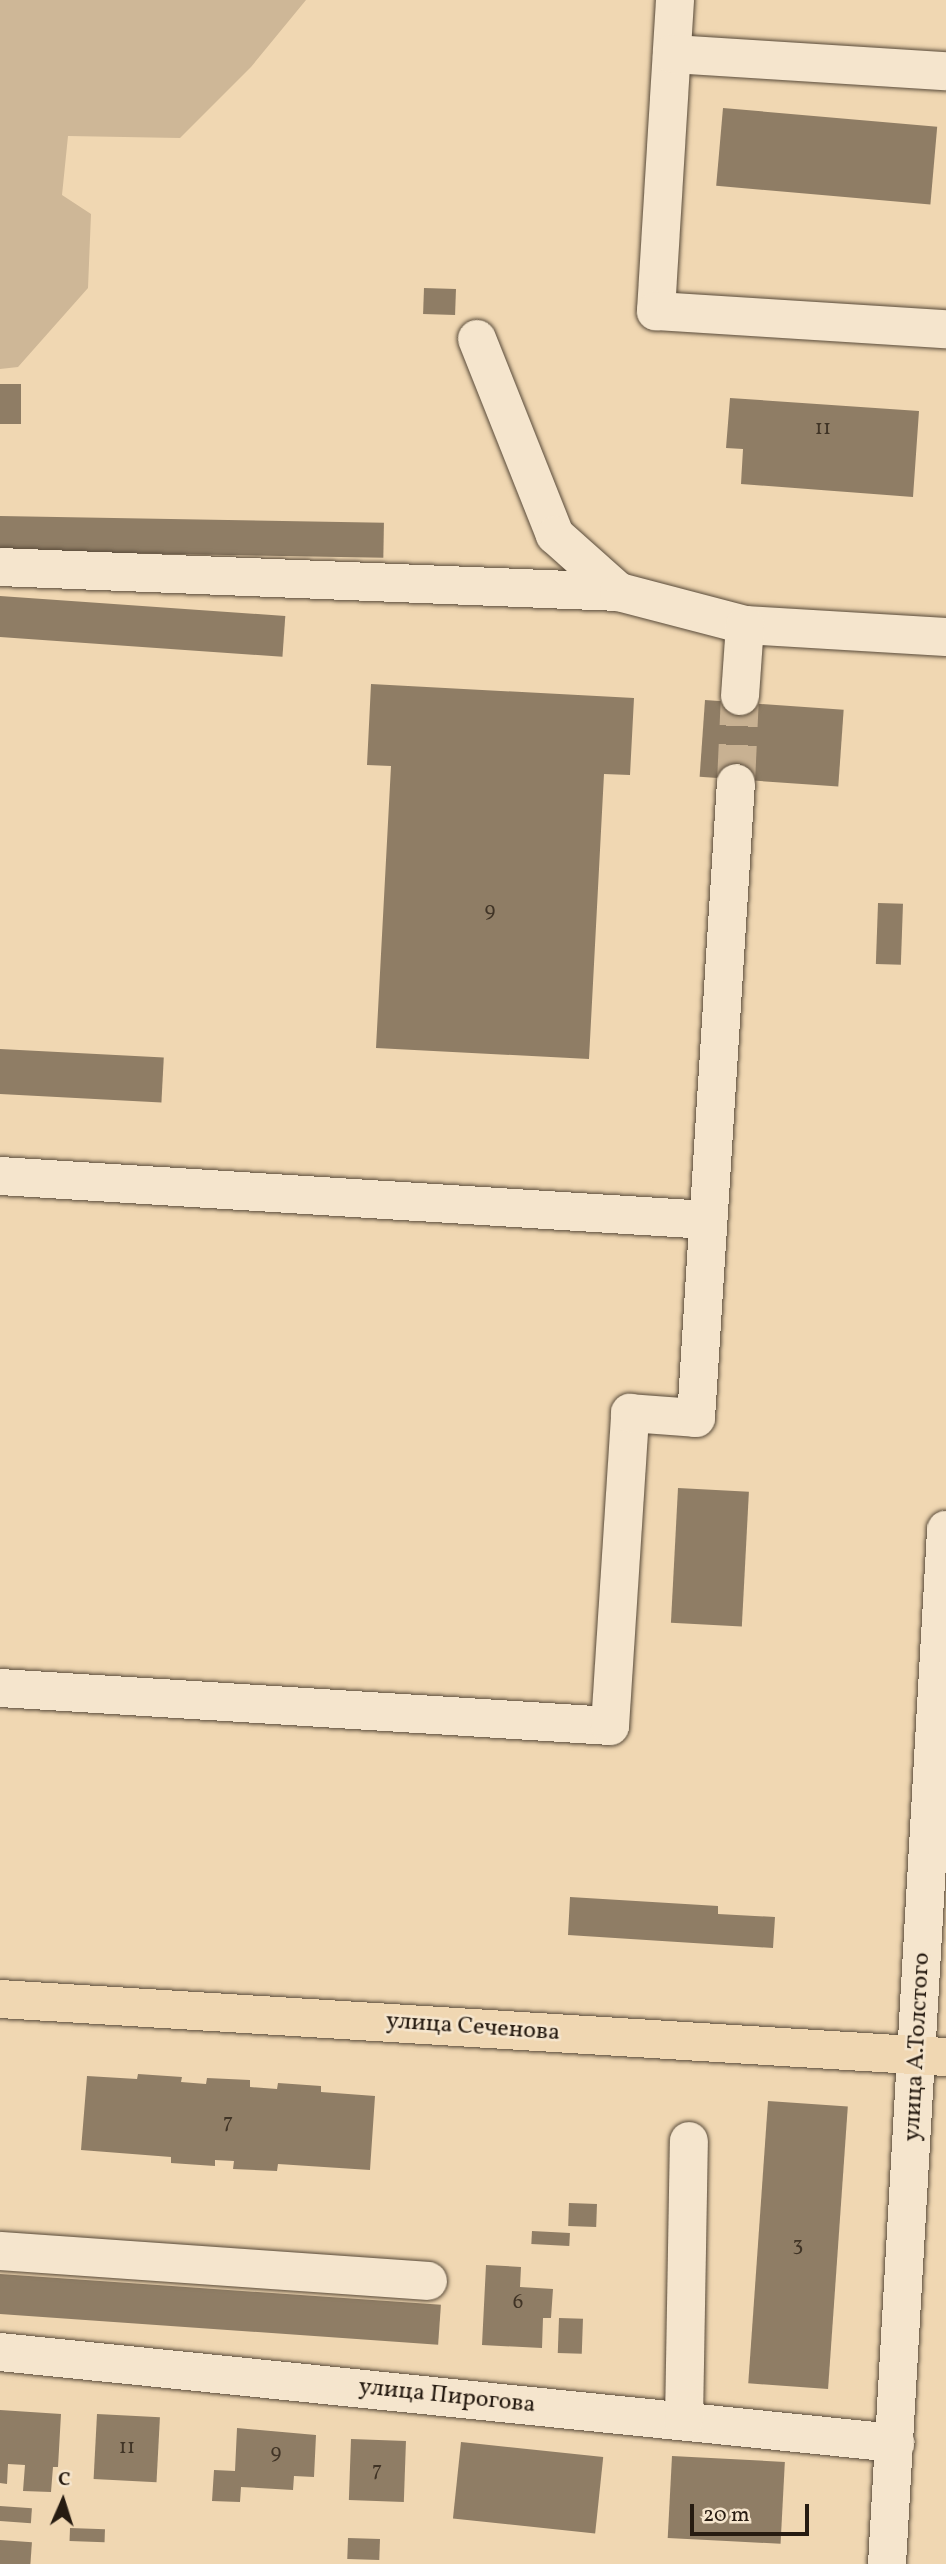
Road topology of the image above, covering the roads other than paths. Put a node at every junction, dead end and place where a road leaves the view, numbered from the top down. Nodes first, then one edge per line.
1 (675, 0) edge
2 (671, 54) junction
3 (946, 71) edge
4 (946, 329) edge
5 (477, 339) dead end
6 (0, 567) edge
7 (619, 592) junction
8 (745, 625) junction
9 (946, 637) edge
10 (740, 696) tunnel mouth
11 (736, 783) tunnel mouth
12 (0, 1175) edge
13 (708, 1220) junction
14 (946, 1530) edge
15 (0, 1688) edge
16 (0, 1999) edge
17 (932, 2056) edge
18 (689, 2141) dead end
19 (0, 2250) edge
20 (428, 2281) dead end
21 (0, 2352) edge
22 (684, 2421) junction
23 (895, 2443) junction
24 (887, 2564) edge

1 - 2 street
2 - 3 street
2 - 4 street
5 - 7 street
6 - 7 street
7 - 8 street
8 - 9 street
8 - 10 street
11 - 13 street
12 - 13 street
13 - 15 street
14 - 17 street, улица А.Толстого
16 - 17 main road, улица Сеченова
17 - 23 street, улица А.Толстого
18 - 22 street
19 - 20 street
21 - 22 street, улица Пирогова
22 - 23 street, улица Пирогова
23 - 24 street, улица А.Толстого

